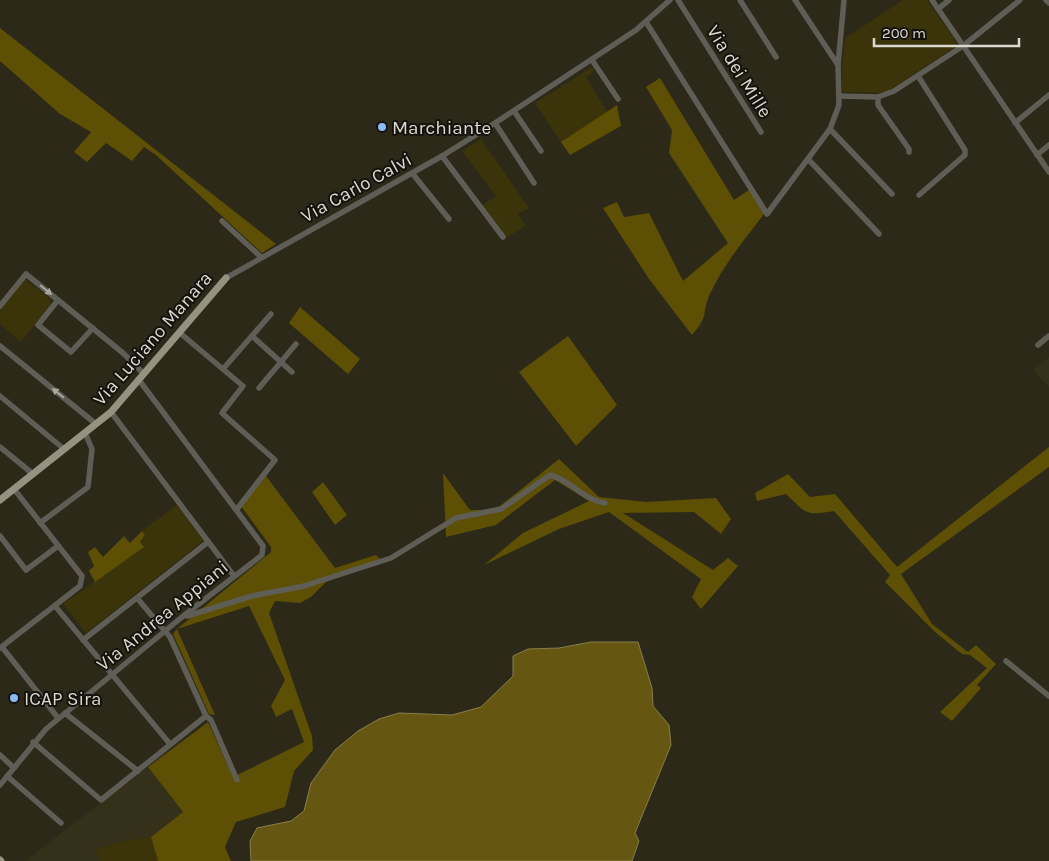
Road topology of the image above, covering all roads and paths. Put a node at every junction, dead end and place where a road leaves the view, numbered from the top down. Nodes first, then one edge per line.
1 (670, 0) edge
2 (678, 0) edge
3 (740, 0) edge
4 (795, 0) edge
5 (839, 0) edge
6 (932, 0) edge
7 (949, 0) edge
8 (1020, 0) edge
9 (1046, 0) edge
10 (844, 3) edge
11 (1049, 3) edge
12 (938, 9) junction
13 (646, 22) junction
14 (963, 46) junction
15 (776, 57) dead end
16 (592, 60) junction
17 (838, 65) junction
18 (918, 76) junction
19 (1049, 94) edge
20 (839, 96) junction
21 (878, 97) junction
22 (618, 98) dead end
23 (514, 111) junction
24 (494, 123) junction
25 (1015, 123) junction
26 (830, 128) junction
27 (761, 132) dead end
28 (1049, 144) edge
29 (541, 151) dead end
30 (908, 152) dead end
31 (1037, 155) junction
32 (442, 156) junction
33 (808, 159) junction
34 (1049, 172) edge
35 (412, 173) junction
36 (534, 183) dead end
37 (892, 194) dead end
38 (919, 195) dead end
39 (449, 219) dead end
40 (222, 221) dead end
41 (878, 234) dead end
42 (503, 237) dead end
43 (261, 257) junction
44 (226, 278) joint
45 (58, 300) junction
46 (0, 306) edge
47 (271, 314) dead end
48 (93, 328) junction
49 (180, 333) junction
50 (252, 336) junction
51 (1049, 336) edge
52 (296, 344) dead end
53 (1038, 345) dead end
54 (0, 346) edge
55 (281, 362) junction
56 (223, 369) junction
57 (292, 372) dead end
58 (142, 377) junction
59 (259, 388) dead end
60 (0, 396) edge
61 (111, 412) junction
62 (96, 424) junction
63 (85, 433) junction
64 (0, 447) edge
65 (64, 449) junction
66 (33, 474) junction
67 (14, 489) junction
68 (0, 500) edge
69 (605, 504) dead end
70 (237, 509) junction
71 (40, 523) junction
72 (0, 536) edge
73 (208, 542) junction
74 (58, 546) junction
75 (234, 576) junction
76 (137, 598) junction
77 (56, 606) junction
78 (182, 617) junction
79 (165, 632) junction
80 (83, 640) junction
81 (1, 647) edge
82 (1006, 661) dead end
83 (111, 674) junction
84 (1049, 696) edge
85 (65, 713) junction
86 (206, 716) junction
87 (58, 718) junction
88 (34, 742) junction
89 (170, 744) junction
90 (0, 754) edge
91 (14, 768) junction
92 (138, 771) junction
93 (7, 776) junction
94 (237, 780) dead end
95 (0, 785) edge
96 (61, 823) dead end

1 - 13 street, Via Carlo Calvi
2 - 27 street, Via dei Mille
3 - 15 street
4 - 17 street
5 - 10 street
6 - 12 street
7 - 12 street
8 - 14 street
9 - 11 street
10 - 17 street
12 - 14 street
13 - 16 street, Via Carlo Calvi
13 - 33 street
14 - 18 street
14 - 25 street
16 - 22 street
16 - 23 street, Via Carlo Calvi
17 - 20 street
18 - 21 street
18 - 38 street
19 - 25 street
20 - 21 street
20 - 26 street
21 - 30 street
23 - 24 street, Via Carlo Calvi
23 - 29 street
24 - 32 street, Via Carlo Calvi
24 - 36 street
25 - 31 street
26 - 33 street
26 - 37 street
28 - 31 street
31 - 34 street
32 - 35 street, Via Carlo Calvi
32 - 42 street
33 - 41 street
35 - 39 street
35 - 43 street, Via Carlo Calvi
40 - 43 street
43 - 44 street, Via Luciano Manara
44 - 49 main road, Via Luciano Manara
46 -> 45 street
45 - 48 street
45 - 48 street
47 - 50 street
48 - 58 street
49 - 56 street
49 - 58 main road, Via Luciano Manara
50 - 55 street
50 - 56 street
51 - 53 street
52 - 55 street
62 -> 54 street
55 - 57 street
55 - 59 street
56 - 70 street
58 - 61 main road, Via Luciano Manara
58 - 70 street
60 - 65 street
61 - 62 main road, Via Luciano Manara
61 - 73 street
62 - 63 main road, Via Luciano Manara
63 - 65 main road, Via Luciano Manara
63 - 71 street
64 - 66 street
65 - 66 main road, Via Luciano Manara
66 - 67 main road, Via Luciano Manara
67 - 68 main road, Via Luciano Manara
67 - 71 street
69 - 78 street
70 - 75 street, Via Andrea Appiani
71 - 74 street
72 - 74 street
73 - 75 street
73 - 76 street
74 - 77 street
75 - 78 street, Via Andrea Appiani
76 - 79 street
76 - 80 street
77 - 80 street
77 - 81 street
78 - 79 street, Via Andrea Appiani
79 - 83 street, Via Andrea Appiani
79 - 86 street
80 - 83 street
81 - 87 street
82 - 84 street
83 - 85 street, Via Andrea Appiani
83 - 89 street
85 - 87 street, Via Andrea Appiani
85 - 92 street
86 - 89 street
86 - 94 street
87 - 88 street, Via Andrea Appiani
88 - 91 street, Via Andrea Appiani
88 - 92 street
89 - 92 street
90 - 91 street
91 - 93 street, Via Andrea Appiani
93 - 95 street, Via Andrea Appiani
93 - 96 street

